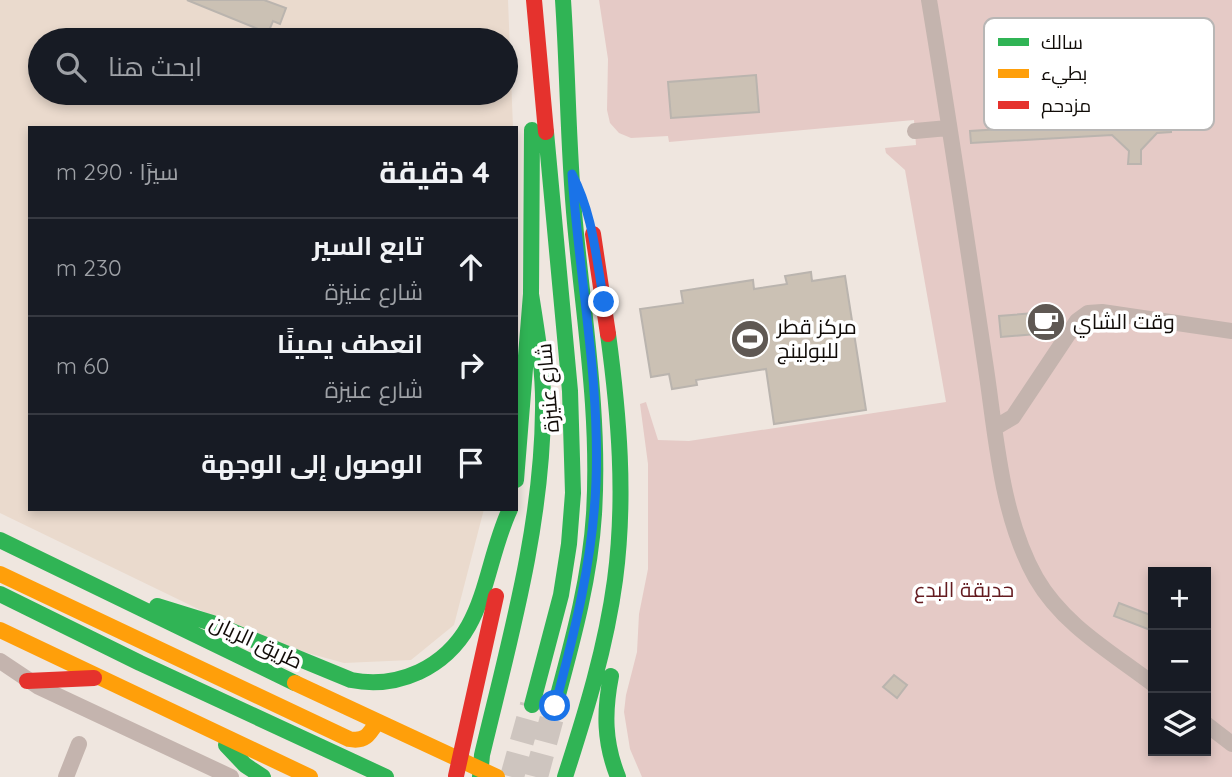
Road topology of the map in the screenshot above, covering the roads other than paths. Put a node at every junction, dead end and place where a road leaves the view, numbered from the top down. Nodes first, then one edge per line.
1 (534, 0) edge
2 (563, 0) edge
3 (929, 0) edge
4 (540, 64) junction
5 (948, 128) junction
6 (915, 131) dead end
7 (572, 174) junction
8 (531, 293) junction
9 (1232, 331) edge
10 (996, 427) junction
11 (518, 455) edge
12 (510, 511) edge
13 (511, 511) edge
14 (0, 540) edge
15 (0, 574) edge
16 (614, 592) junction
17 (0, 594) edge
18 (123, 601) junction
19 (0, 630) edge
20 (0, 661) edge
21 (99, 678) junction
22 (1148, 680) edge
23 (27, 681) junction
24 (532, 705) tunnel mouth
25 (555, 706) tunnel mouth
26 (377, 722) junction
27 (1211, 728) edge
28 (217, 734) junction
29 (79, 744) dead end
30 (1232, 744) edge
31 (460, 760) junction
32 (480, 773) edge
33 (66, 777) edge
34 (231, 777) edge
35 (263, 777) edge
36 (310, 777) edge
37 (386, 777) edge
38 (456, 777) edge
39 (497, 777) edge
40 (565, 777) edge
41 (618, 777) edge

1 - 4 main road, شارع عنيزة
2 - 7 main road, شارع عنيزة
3 - 5 street
4 - 8 main road, شارع عنيزة
4 - 24 main road, شارع عنيزة
5 - 6 street
5 - 10 street
7 - 16 main road, شارع عنيزة
7 - 25 main road, شارع عنيزة
8 - 11 main road, شارع عنيزة
8 - 32 main road
9 - 10 street
10 - 22 street
12 - 18 main road
13 - 31 main road
14 - 18 main road, طريق الريان
15 - 26 main road
16 - 40 main road, شارع عنيزة
16 - 41 main road
17 - 37 main road
18 - 26 main road, طريق الريان
19 - 21 main road
20 - 23 street
21 - 23 main road
21 - 28 main road
23 - 34 street
26 - 31 main road, طريق الريان
27 - 30 street
28 - 35 main road
28 - 36 main road
29 - 33 street
31 - 32 main road, طريق الريان
31 - 38 main road
32 - 39 main road, طريق الريان

